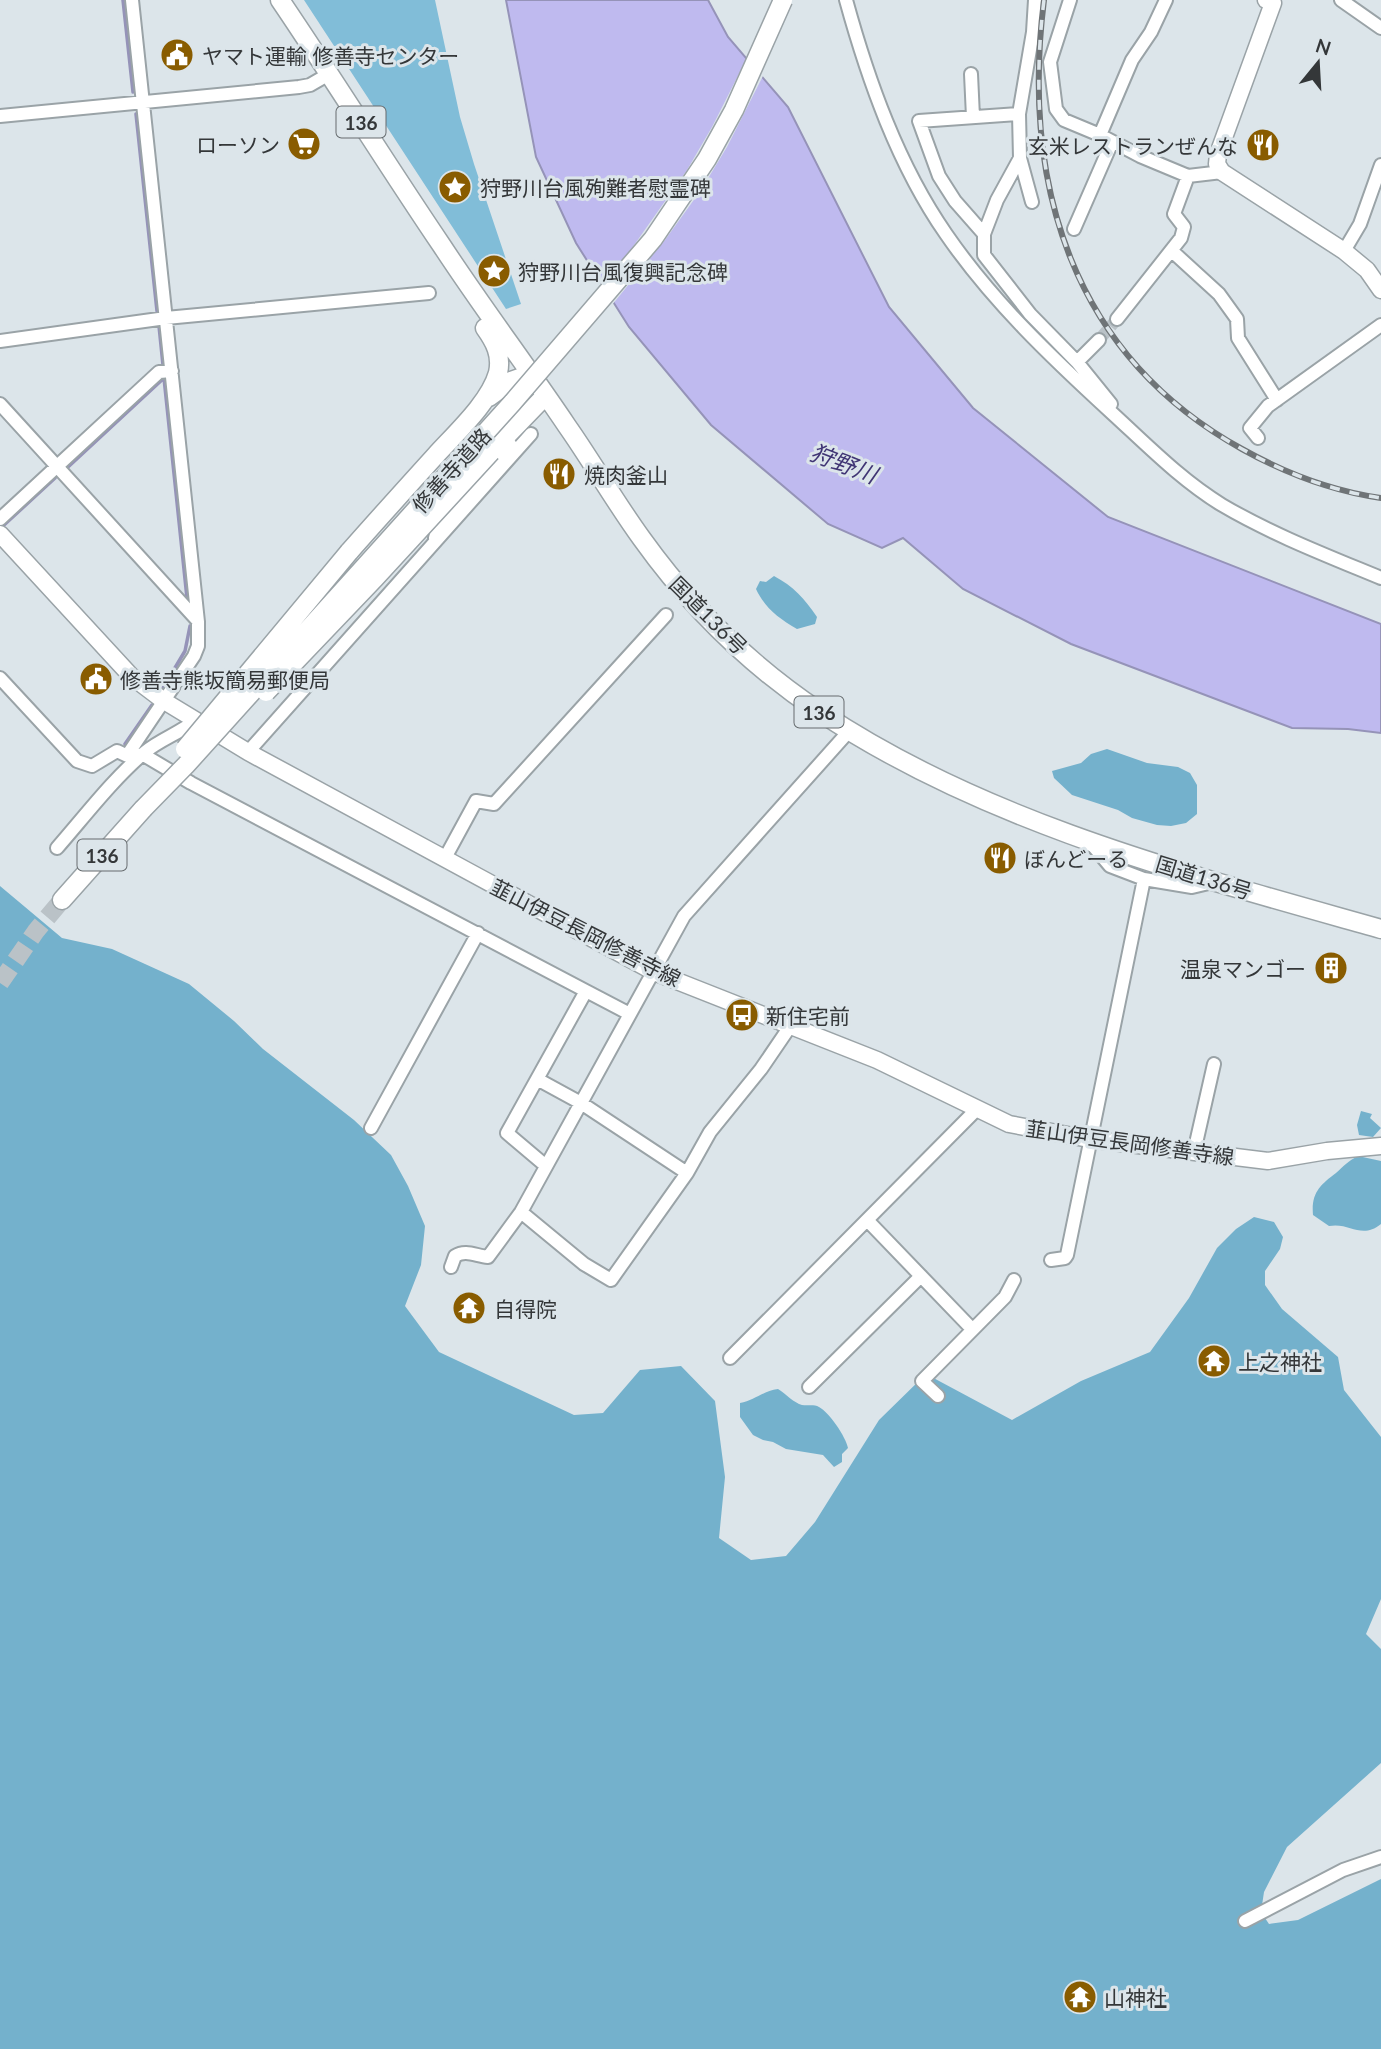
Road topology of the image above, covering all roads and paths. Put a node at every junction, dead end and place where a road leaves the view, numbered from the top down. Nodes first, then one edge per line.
1 (132, 0) edge
2 (279, 0) edge
3 (783, 0) edge
4 (846, 0) edge
5 (1035, 0) edge
6 (1070, 0) edge
7 (1166, 0) edge
8 (1341, 0) edge
9 (1271, 1) edge
10 (1381, 28) edge
11 (329, 74) junction
12 (971, 74) dead end
13 (144, 101) junction
14 (1019, 114) junction
15 (0, 116) edge
16 (973, 117) junction
17 (1100, 135) junction
18 (1112, 142) junction
19 (1020, 158) junction
20 (1380, 170) edge
21 (1222, 172) junction
22 (1188, 176) junction
23 (1032, 202) dead end
24 (1074, 229) dead end
25 (984, 234) junction
26 (441, 245) junction
27 (1172, 251) junction
28 (1344, 251) junction
29 (1381, 290) edge
30 (429, 293) dead end
31 (166, 318) junction
32 (1117, 319) tunnel mouth
33 (1381, 325) edge
34 (1099, 340) tunnel mouth
35 (0, 341) edge
36 (1077, 362) junction
37 (172, 371) junction
38 (531, 374) junction
39 (545, 396) junction
40 (486, 398) junction
41 (1277, 400) junction
42 (0, 404) edge
43 (1119, 420) junction
44 (511, 430) junction
45 (531, 433) dead end
46 (1258, 438) dead end
47 (57, 467) junction
48 (0, 519) edge
49 (0, 534) edge
50 (433, 544) junction
51 (1381, 578) edge
52 (666, 615) dead end
53 (198, 622) junction
54 (0, 678) edge
55 (164, 701) junction
56 (196, 720) junction
57 (850, 730) junction
58 (248, 752) junction
59 (135, 756) junction
60 (186, 765) junction
61 (143, 809) junction
62 (1087, 839) junction
63 (57, 848) dead end
64 (445, 858) junction
65 (1144, 879) junction
66 (1213, 882) junction
67 (62, 900) tunnel mouth
68 (1381, 929) edge
69 (478, 933) junction
70 (654, 972) junction
71 (586, 991) junction
72 (630, 1014) junction
73 (791, 1025) junction
74 (1214, 1064) dead end
75 (537, 1079) junction
76 (581, 1104) junction
77 (977, 1109) junction
78 (371, 1128) dead end
79 (1089, 1139) junction
80 (1381, 1146) edge
81 (1194, 1152) junction
82 (546, 1166) junction
83 (687, 1173) junction
84 (521, 1212) junction
85 (868, 1221) junction
86 (1051, 1260) dead end
87 (451, 1267) dead end
88 (921, 1276) junction
89 (1014, 1280) dead end
90 (972, 1329) junction
91 (730, 1358) dead end
92 (809, 1388) dead end
93 (938, 1396) dead end
94 (1381, 1857) edge
95 (1245, 1921) dead end

1 - 13 street
2 - 11 highway, 国道136号 / 136
3 - 60 highway, 修善寺道路 / 136, bridge
4 - 43 street
5 - 14 street
6 - 17 street
7 - 17 street
8 - 10 street
9 - 21 main road
11 - 13 street
11 - 26 highway, 国道136号 / 136
12 - 16 street
13 - 15 street
13 - 31 street
14 - 16 street
14 - 19 street
16 - 25 street
17 - 18 street
18 - 22 street
18 - 24 street
19 - 23 street
19 - 25 street
20 - 28 street
21 - 22 street
21 - 28 main road
22 - 27 street
25 - 36 street
26 - 38 highway, 国道136号 / 136
26 - 40 highway
27 - 32 street
27 - 41 street
28 - 29 main road
30 - 31 street
31 - 35 street
31 - 37 street
33 - 41 street
34 - 36 street
36 - 43 street
37 - 47 street
37 - 53 street
38 - 39 highway, 国道136号 / 136
38 - 40 highway
39 - 44 highway
39 - 57 highway, 国道136号 / 136
40 - 61 highway, bridge
41 - 46 street
42 - 47 street
43 - 51 street
44 - 50 street
44 - 60 highway, bridge
45 - 50 street
47 - 48 street
47 - 53 street
49 - 55 main road, 韮山伊豆長岡修善寺線
50 - 58 street
52 - 64 street
53 - 55 street
54 - 59 street
55 - 56 main road, 韮山伊豆長岡修善寺線
55 - 59 street
56 - 58 main road, 韮山伊豆長岡修善寺線
56 - 59 street
57 - 62 highway, 国道136号 / 136
57 - 70 street
58 - 64 main road, 韮山伊豆長岡修善寺線
59 - 63 street
59 - 69 street
60 - 61 highway, 修善寺道路 / 136, bridge
61 - 67 highway, 修善寺道路 / 136
62 - 65 street
62 - 66 highway, 国道136号 / 136
64 - 70 main road, 韮山伊豆長岡修善寺線
65 - 66 street
65 - 79 street
66 - 68 highway, 国道136号 / 136
69 - 71 street
69 - 78 street
70 - 72 street
70 - 73 main road, 韮山伊豆長岡修善寺線
71 - 72 street
71 - 75 street
72 - 76 street
73 - 77 main road, 韮山伊豆長岡修善寺線
73 - 83 street
74 - 81 street
75 - 76 street
75 - 82 street
76 - 82 street
76 - 83 street
77 - 79 main road, 韮山伊豆長岡修善寺線
77 - 85 street
79 - 81 main road, 韮山伊豆長岡修善寺線
79 - 86 street
80 - 81 main road, 韮山伊豆長岡修善寺線
82 - 84 street
83 - 84 street
84 - 87 street
85 - 88 street
85 - 91 street
88 - 90 street
88 - 92 street
89 - 90 street
90 - 93 street
94 - 95 street

